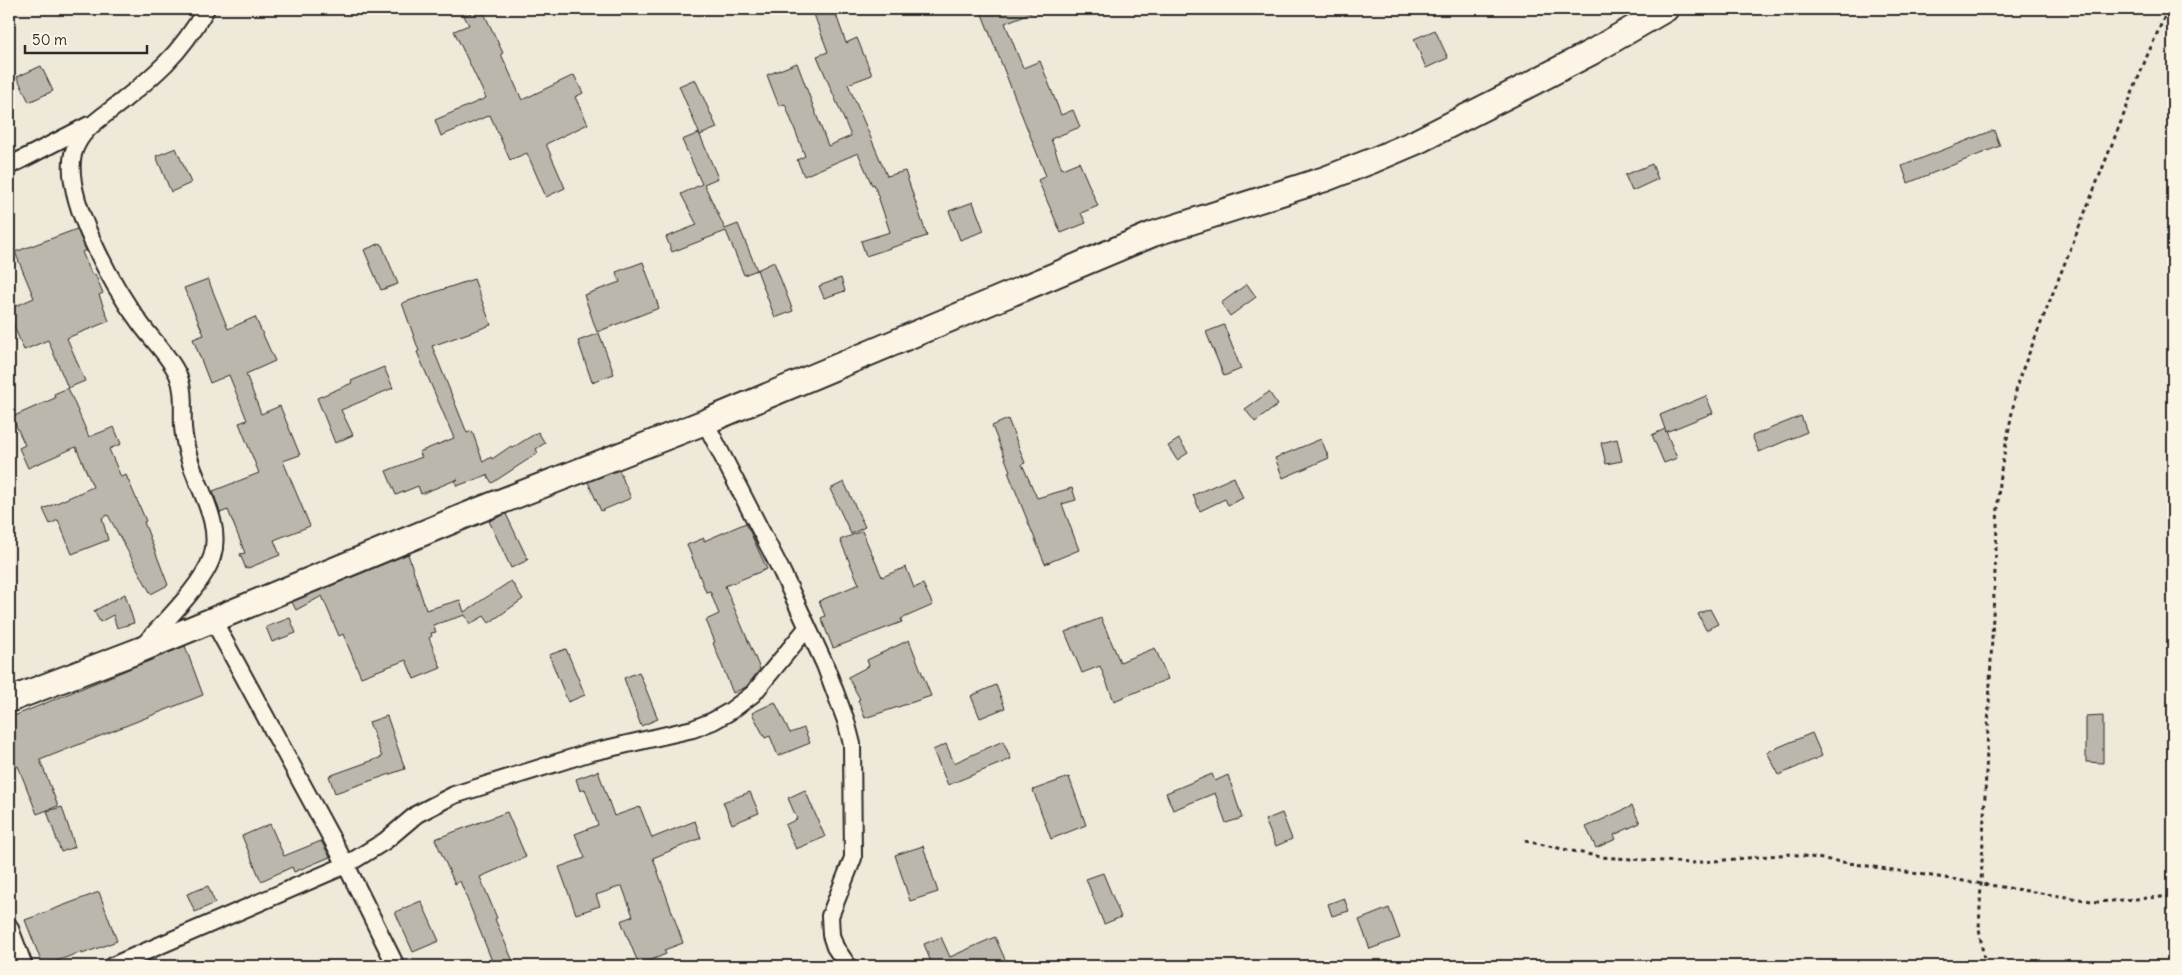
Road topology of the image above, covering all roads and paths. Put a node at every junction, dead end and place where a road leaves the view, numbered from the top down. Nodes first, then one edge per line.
1 (206, 9) edge
2 (1666, 9) edge
3 (2168, 9) edge
4 (94, 122) junction
5 (9, 166) edge
6 (705, 422) junction
7 (213, 620) junction
8 (807, 628) junction
9 (140, 650) junction
10 (9, 700) edge
11 (1525, 841) dead end
12 (346, 865) junction
13 (2173, 896) edge
14 (9, 926) edge
15 (24, 966) edge
16 (112, 966) edge
17 (396, 966) edge
18 (848, 966) edge
19 (1985, 966) edge

1 - 4 street
2 - 6 street
3 - 19 path
4 - 5 street
4 - 9 street
6 - 7 street
6 - 8 street
7 - 9 street
7 - 12 street
8 - 12 street
8 - 18 street
9 - 10 street
11 - 13 path
12 - 16 street
12 - 17 street
14 - 15 street

